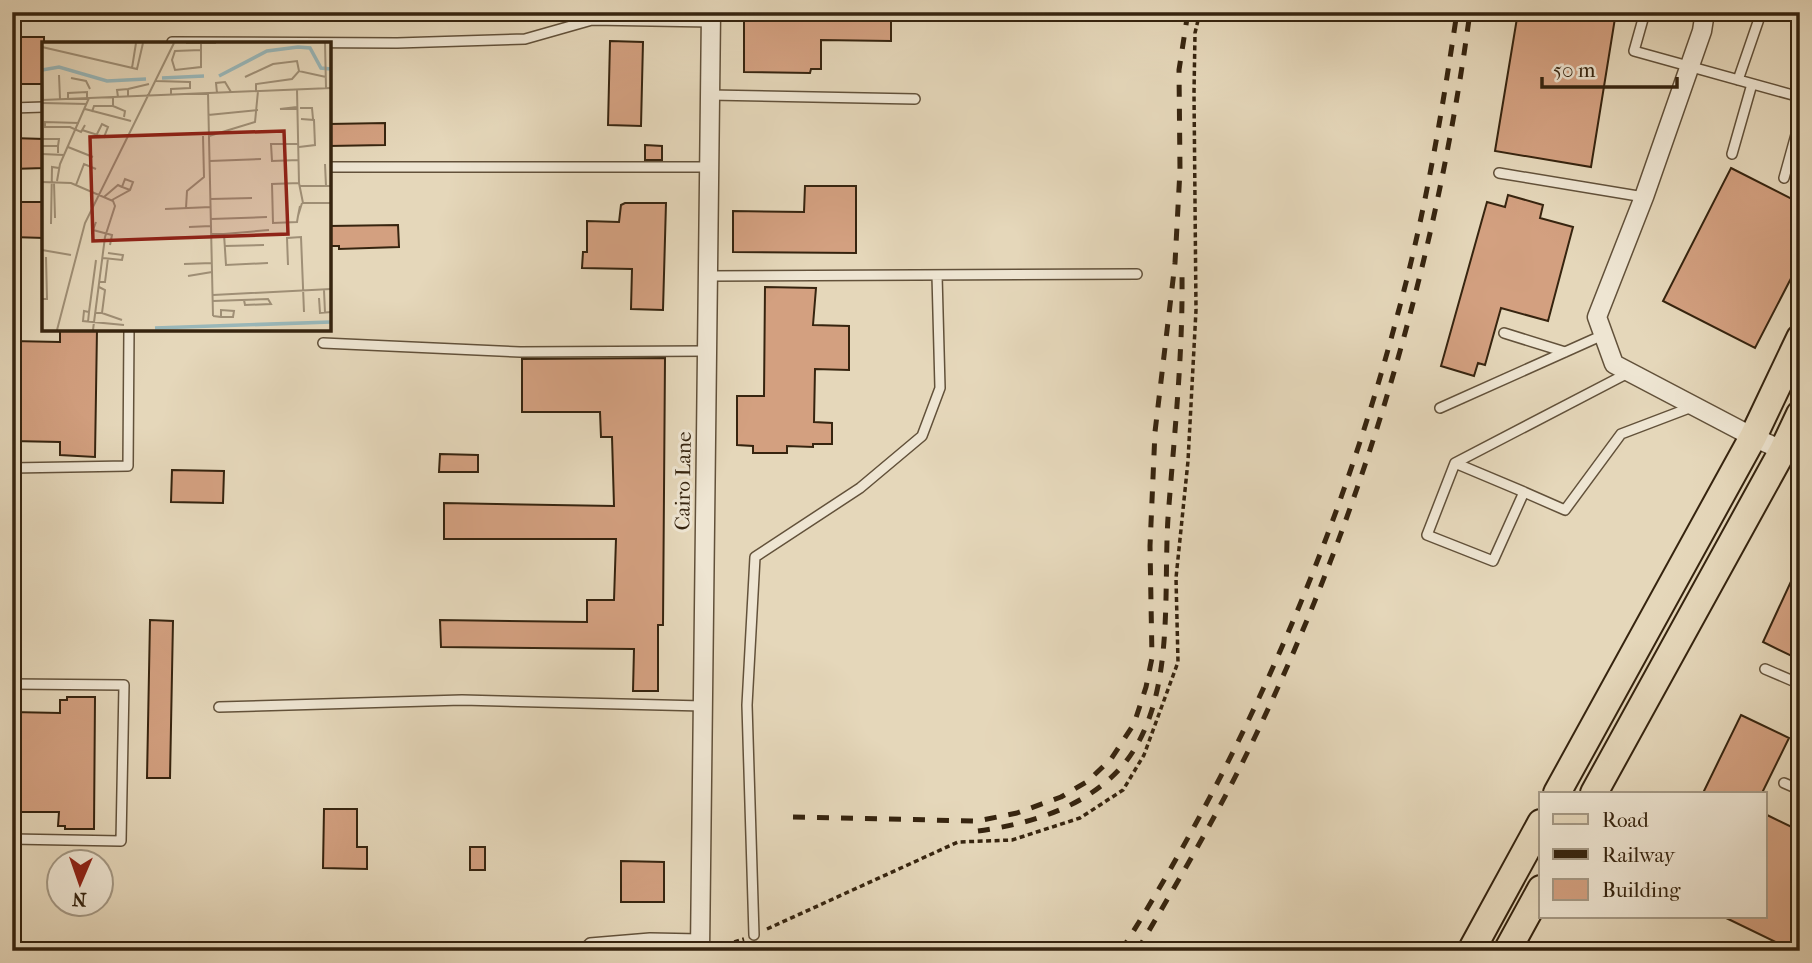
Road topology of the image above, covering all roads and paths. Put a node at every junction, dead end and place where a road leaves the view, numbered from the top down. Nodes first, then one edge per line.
1 (1200, 12) edge
2 (1645, 12) edge
3 (1705, 12) edge
4 (592, 16) edge
5 (1760, 16) dead end
6 (711, 17) edge
7 (331, 43) edge
8 (1690, 67) junction
9 (1738, 80) junction
10 (1752, 84) junction
11 (710, 95) junction
12 (1800, 97) edge
13 (915, 99) dead end
14 (42, 107) edge
15 (12, 108) edge
16 (1800, 120) edge
17 (1732, 154) dead end
18 (331, 167) edge
19 (709, 167) junction
20 (1499, 173) dead end
21 (1784, 178) dead end
22 (1644, 197) junction
23 (1137, 274) dead end
24 (708, 275) junction
25 (937, 275) junction
26 (129, 331) edge
27 (1504, 333) dead end
28 (1603, 335) junction
29 (1800, 338) edge
30 (323, 343) dead end
31 (707, 351) junction
32 (1565, 352) junction
33 (1622, 368) junction
34 (1694, 406) junction
35 (1440, 408) dead end
36 (1800, 414) edge
37 (1753, 437) junction
38 (1791, 454) edge
39 (1455, 463) junction
40 (12, 468) edge
41 (1524, 492) junction
42 (1765, 669) dead end
43 (12, 684) edge
44 (1800, 684) edge
45 (703, 706) junction
46 (219, 707) dead end
47 (1784, 783) dead end
48 (1800, 790) edge
49 (1558, 792) edge
50 (1595, 792) edge
51 (1539, 827) edge
52 (12, 839) edge
53 (1539, 893) edge
54 (754, 935) junction
55 (704, 946) edge
56 (582, 951) edge
57 (1471, 951) edge
58 (1507, 951) edge

1 - 54 path
2 - 8 lane
3 - 8 street
4 - 6 lane
4 - 7 lane
5 - 9 lane
6 - 11 street, Cairo Lane
8 - 9 lane
8 - 22 street
9 - 10 lane
10 - 12 lane
10 - 17 lane
11 - 13 lane
11 - 19 street, Cairo Lane
14 - 15 lane
16 - 21 lane
18 - 19 lane
19 - 24 street, Cairo Lane
20 - 22 lane
22 - 28 street
23 - 25 lane
24 - 25 lane
24 - 31 street, Cairo Lane
25 - 54 lane
26 - 40 lane
27 - 32 lane
28 - 32 lane
28 - 33 street
29 - 37 main road
30 - 31 lane
31 - 45 street, Cairo Lane
32 - 35 lane
33 - 34 street
33 - 39 lane
34 - 37 street
34 - 41 lane
36 - 38 main road
37 - 38 street
37 - 49 main road
38 - 50 main road
39 - 41 lane
39 - 41 lane
42 - 44 lane
43 - 52 lane
45 - 46 lane
45 - 55 street, Cairo Lane
47 - 48 lane
51 - 57 main road
53 - 58 main road
54 - 55 path
55 - 56 lane

